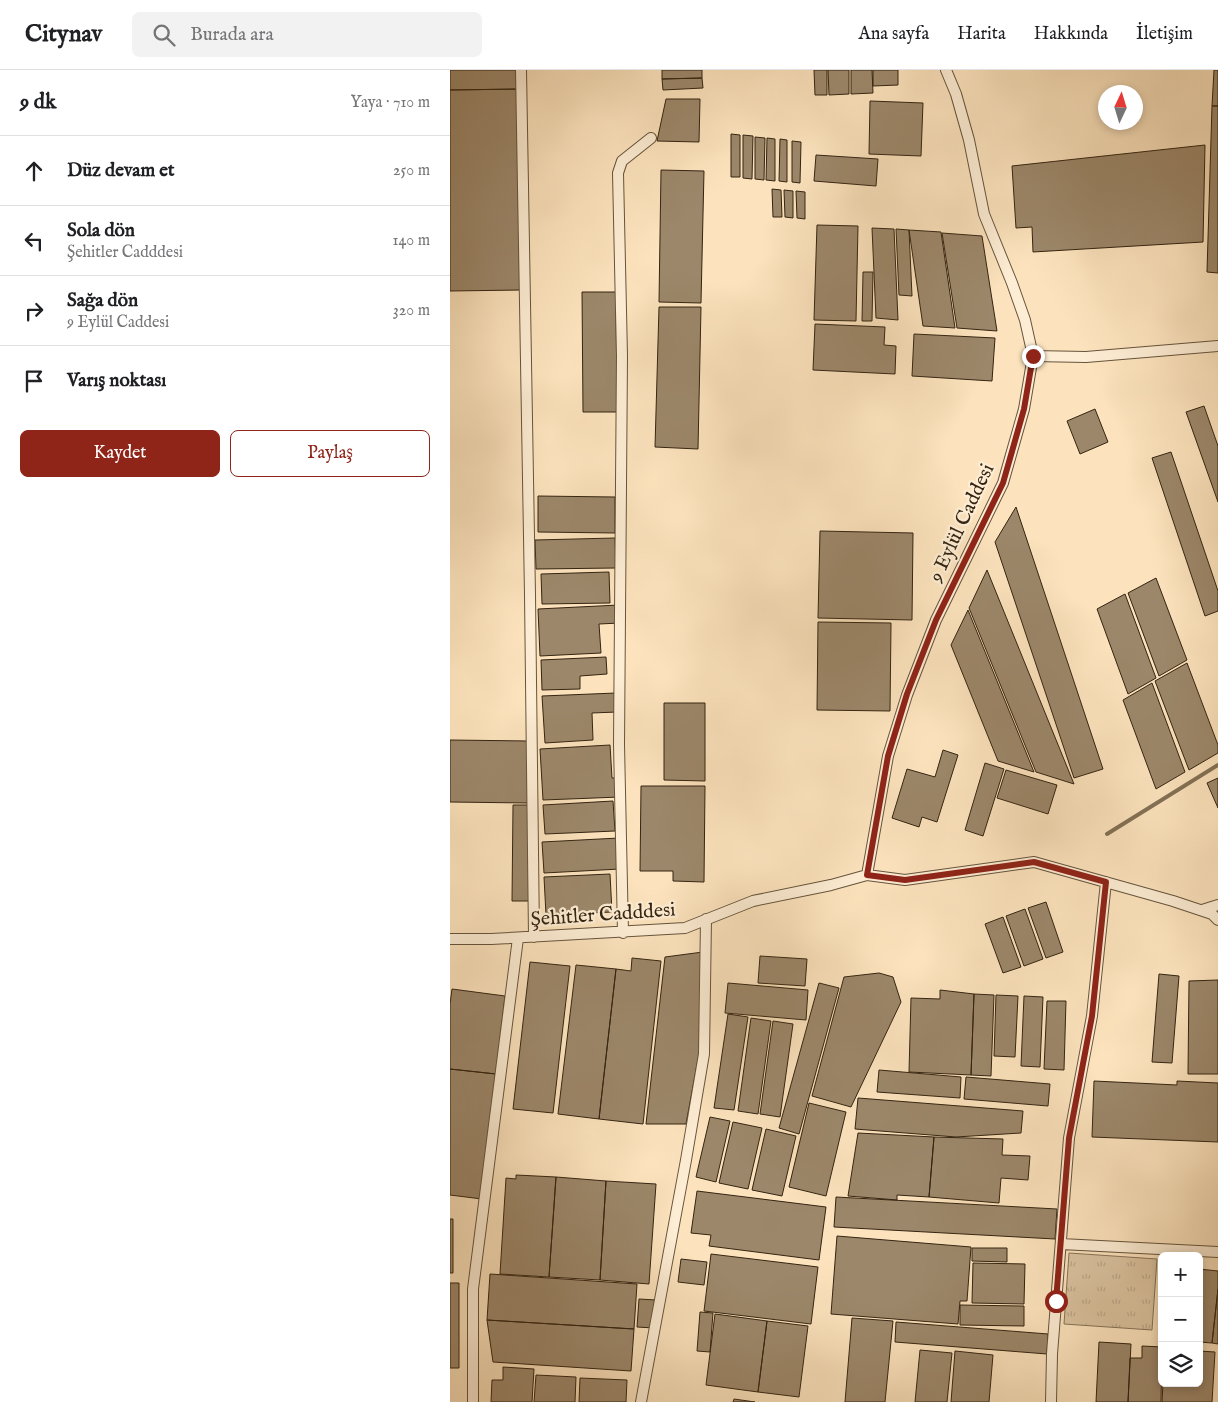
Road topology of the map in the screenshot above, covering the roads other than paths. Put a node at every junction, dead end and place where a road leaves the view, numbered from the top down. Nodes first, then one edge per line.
1 (520, 70) edge
2 (946, 70) edge
3 (651, 138) dead end
4 (1218, 346) edge
5 (1033, 356) junction
6 (867, 875) junction
7 (1106, 882) junction
8 (1218, 904) edge
9 (1202, 910) junction
10 (706, 919) junction
11 (1218, 920) edge
12 (623, 933) junction
13 (518, 938) junction
14 (534, 938) junction
15 (450, 939) edge
16 (1061, 1244) junction
17 (1218, 1252) edge
18 (473, 1402) edge
19 (641, 1402) edge
20 (1051, 1402) edge

1 - 14 street
2 - 5 street, 9 Eylül Caddesi
3 - 12 street
4 - 5 street
5 - 6 street, 9 Eylül Caddesi
6 - 7 street, Şehitler Cadddesi
6 - 10 street, Şehitler Cadddesi
7 - 9 street, Şehitler Cadddesi
7 - 16 street
8 - 9 street
9 - 11 street, Şehitler Cadddesi
10 - 12 street, Şehitler Cadddesi
10 - 19 street
12 - 14 street, Şehitler Cadddesi
13 - 14 street, Şehitler Cadddesi
13 - 15 street, Şehitler Cadddesi
13 - 18 street
16 - 17 street
16 - 20 street

